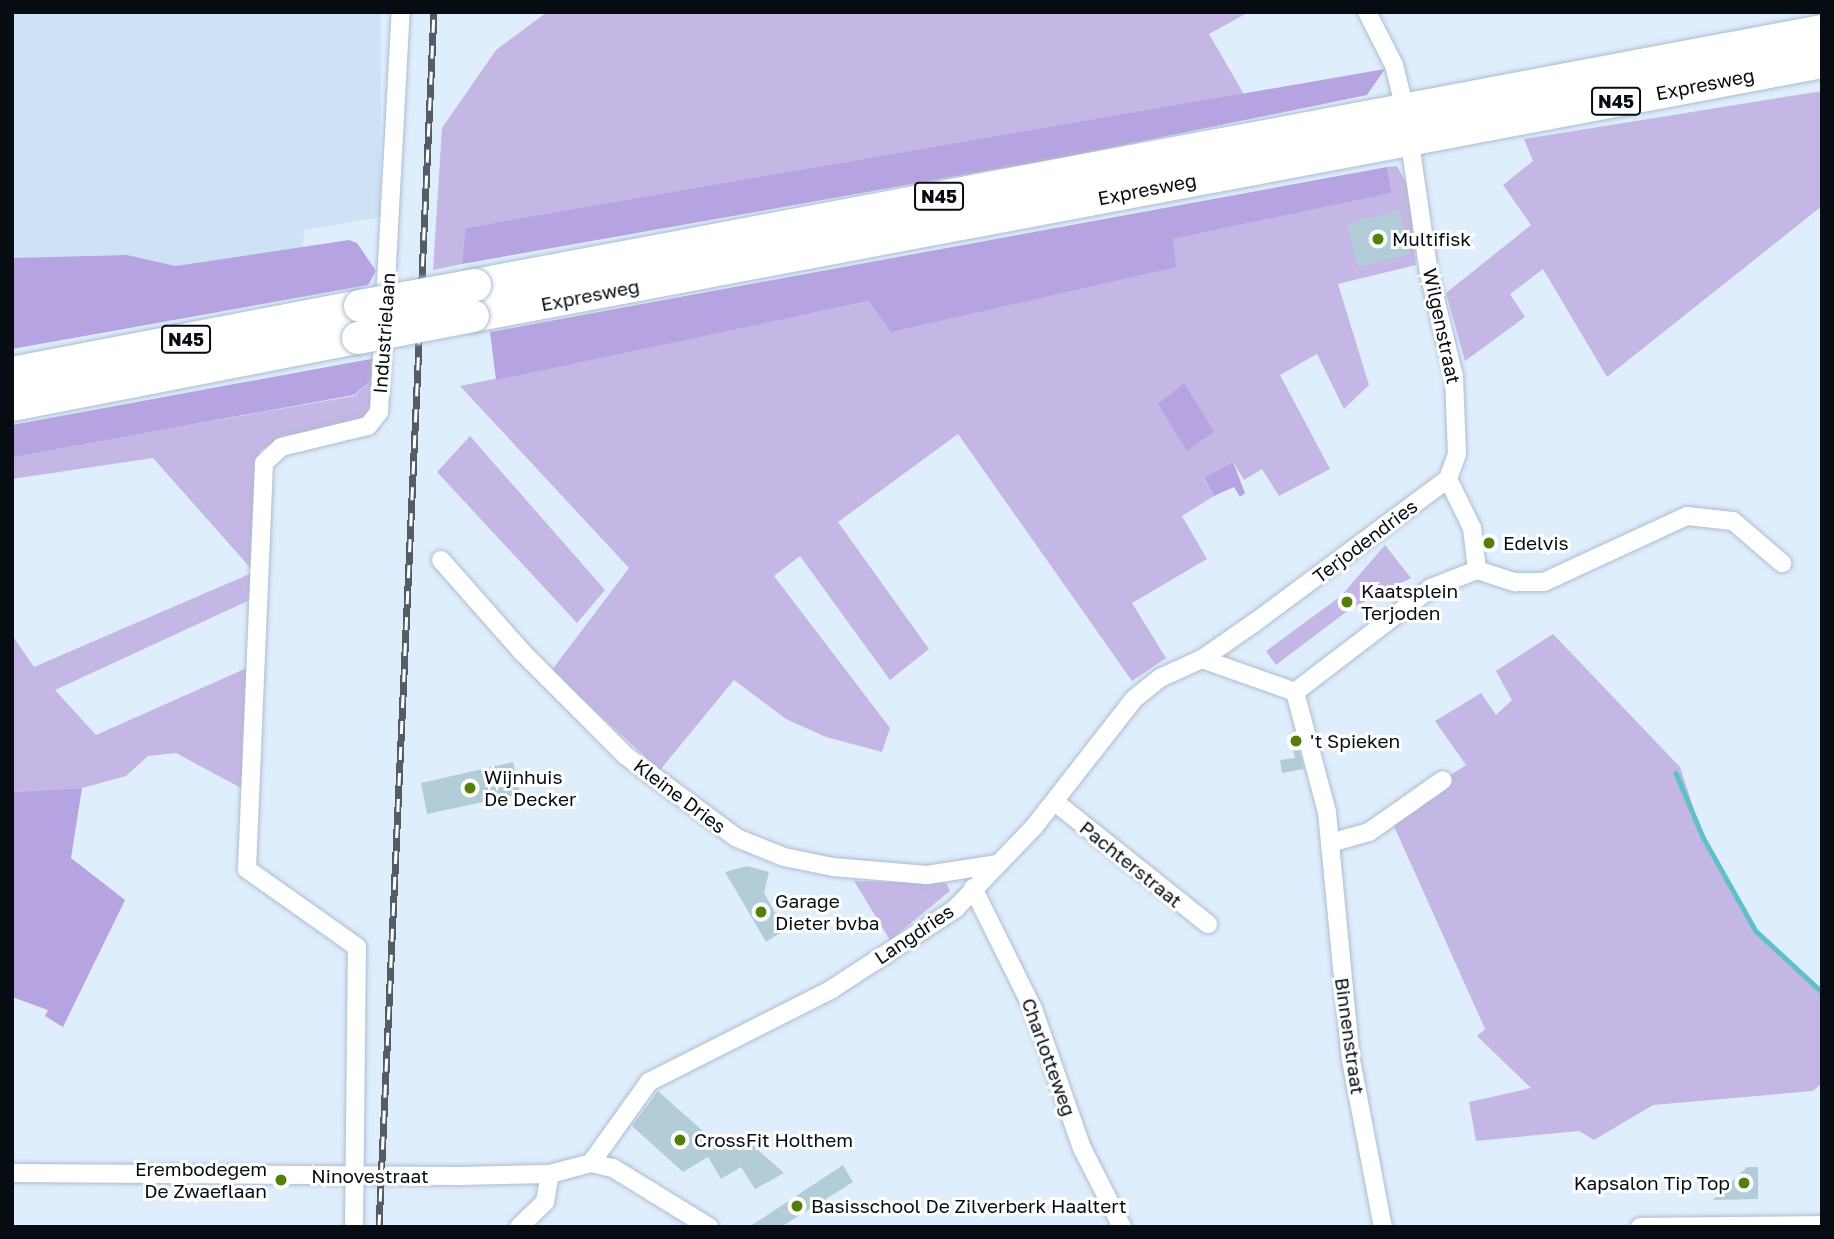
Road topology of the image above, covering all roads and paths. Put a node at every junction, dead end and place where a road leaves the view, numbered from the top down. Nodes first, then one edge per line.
1 (401, 12) edge
2 (1367, 12) edge
3 (1822, 31) edge
4 (1822, 62) edge
5 (1405, 109) junction
6 (1411, 140) junction
7 (12, 373) edge
8 (12, 405) edge
9 (1448, 479) junction
10 (441, 560) dead end
11 (1782, 563) dead end
12 (1477, 570) junction
13 (1202, 659) junction
14 (1295, 692) junction
15 (1443, 780) dead end
16 (1055, 802) junction
17 (1330, 843) junction
18 (998, 864) junction
19 (973, 888) junction
20 (1208, 924) dead end
21 (591, 1163) junction
22 (12, 1173) edge
23 (550, 1174) junction
24 (356, 1176) junction
25 (1822, 1225) edge
26 (354, 1227) edge
27 (519, 1227) edge
28 (709, 1227) edge
29 (1122, 1227) edge
30 (1383, 1227) edge
31 (1640, 1227) edge

1 - 24 street, Industrielaan
2 - 5 street, Wilgenstraat
3 - 5 highway, Expresweg / N45
4 - 6 highway, Expresweg / N45
5 - 6 street, Wilgenstraat
5 - 7 highway, Expresweg / N45, bridge
6 - 8 highway, Expresweg / N45, bridge
6 - 9 street, Wilgenstraat
9 - 12 street
9 - 13 street, Terjodendries
10 - 18 street, Kleine Dries
11 - 12 street
12 - 14 street
13 - 14 street
13 - 16 street, Langdries
14 - 17 street, Binnenstraat
15 - 17 street
16 - 18 street, Langdries
16 - 20 street, Pachterstraat
17 - 30 street, Binnenstraat
18 - 19 street, Langdries
19 - 21 street, Langdries
19 - 29 street, Charlotteweg
21 - 23 street, Ninovestraat
21 - 28 street
22 - 24 street, Ninovestraat
23 - 24 street, Ninovestraat
23 - 27 street
24 - 26 street
25 - 31 street

